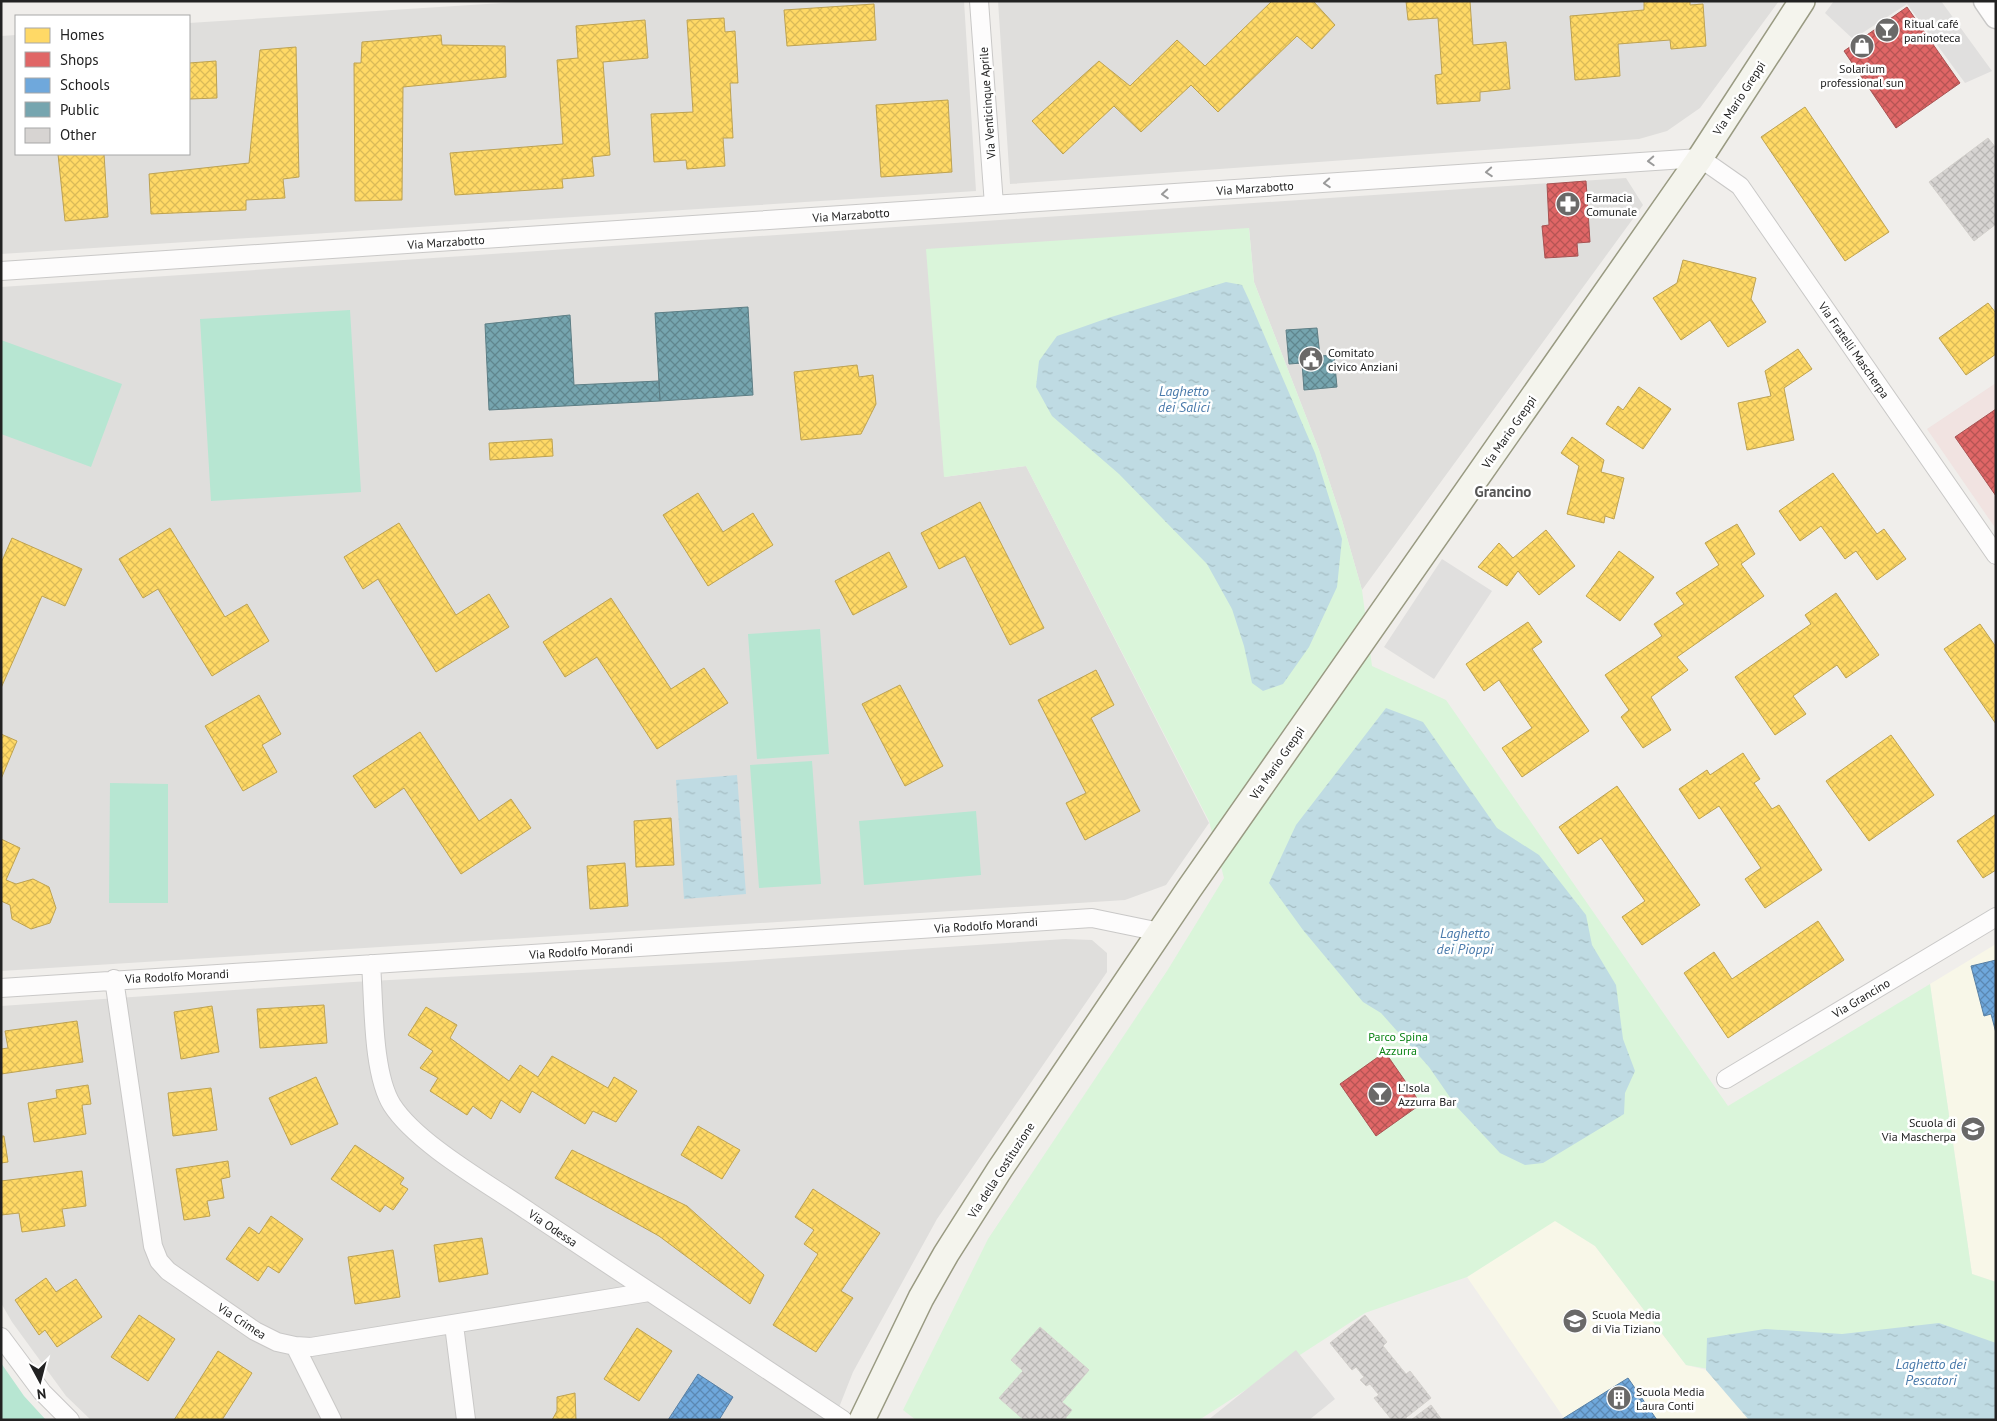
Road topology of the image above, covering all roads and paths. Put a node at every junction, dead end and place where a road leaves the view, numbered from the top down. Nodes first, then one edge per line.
1 (980, 1) edge
2 (1802, 1) edge
3 (1985, 1) edge
4 (1996, 17) edge
5 (1700, 158) junction
6 (994, 205) junction
7 (1, 271) edge
8 (1996, 555) edge
9 (1996, 918) edge
10 (1160, 932) junction
11 (371, 964) junction
12 (114, 979) junction
13 (1, 988) edge
14 (1726, 1079) dead end
15 (649, 1292) junction
16 (454, 1325) junction
17 (1, 1337) edge
18 (295, 1346) junction
19 (70, 1420) edge
20 (332, 1420) edge
21 (466, 1420) edge
22 (843, 1420) edge
23 (862, 1420) edge

1 - 6 street, Via Venticinque Aprile
2 - 5 main road, Via Mario Greppi
3 - 4 street
5 -> 6 street, Via Marzabotto
5 - 8 street, Via Fratelli Mascherpa
5 - 10 main road, Via Mario Greppi
6 - 7 street, Via Marzabotto
9 - 14 street, Via Grancino
10 - 11 street, Via Rodolfo Morandi
10 - 23 main road, Via della Costituzione
11 - 12 street, Via Rodolfo Morandi
11 - 15 street, Via Odessa
12 - 13 street, Via Rodolfo Morandi
12 - 18 street, Via Crimea
15 - 16 street, Via Crimea
15 - 22 street, Via Odessa
16 - 18 street, Via Crimea
16 - 21 street
17 - 19 street
18 - 20 street

